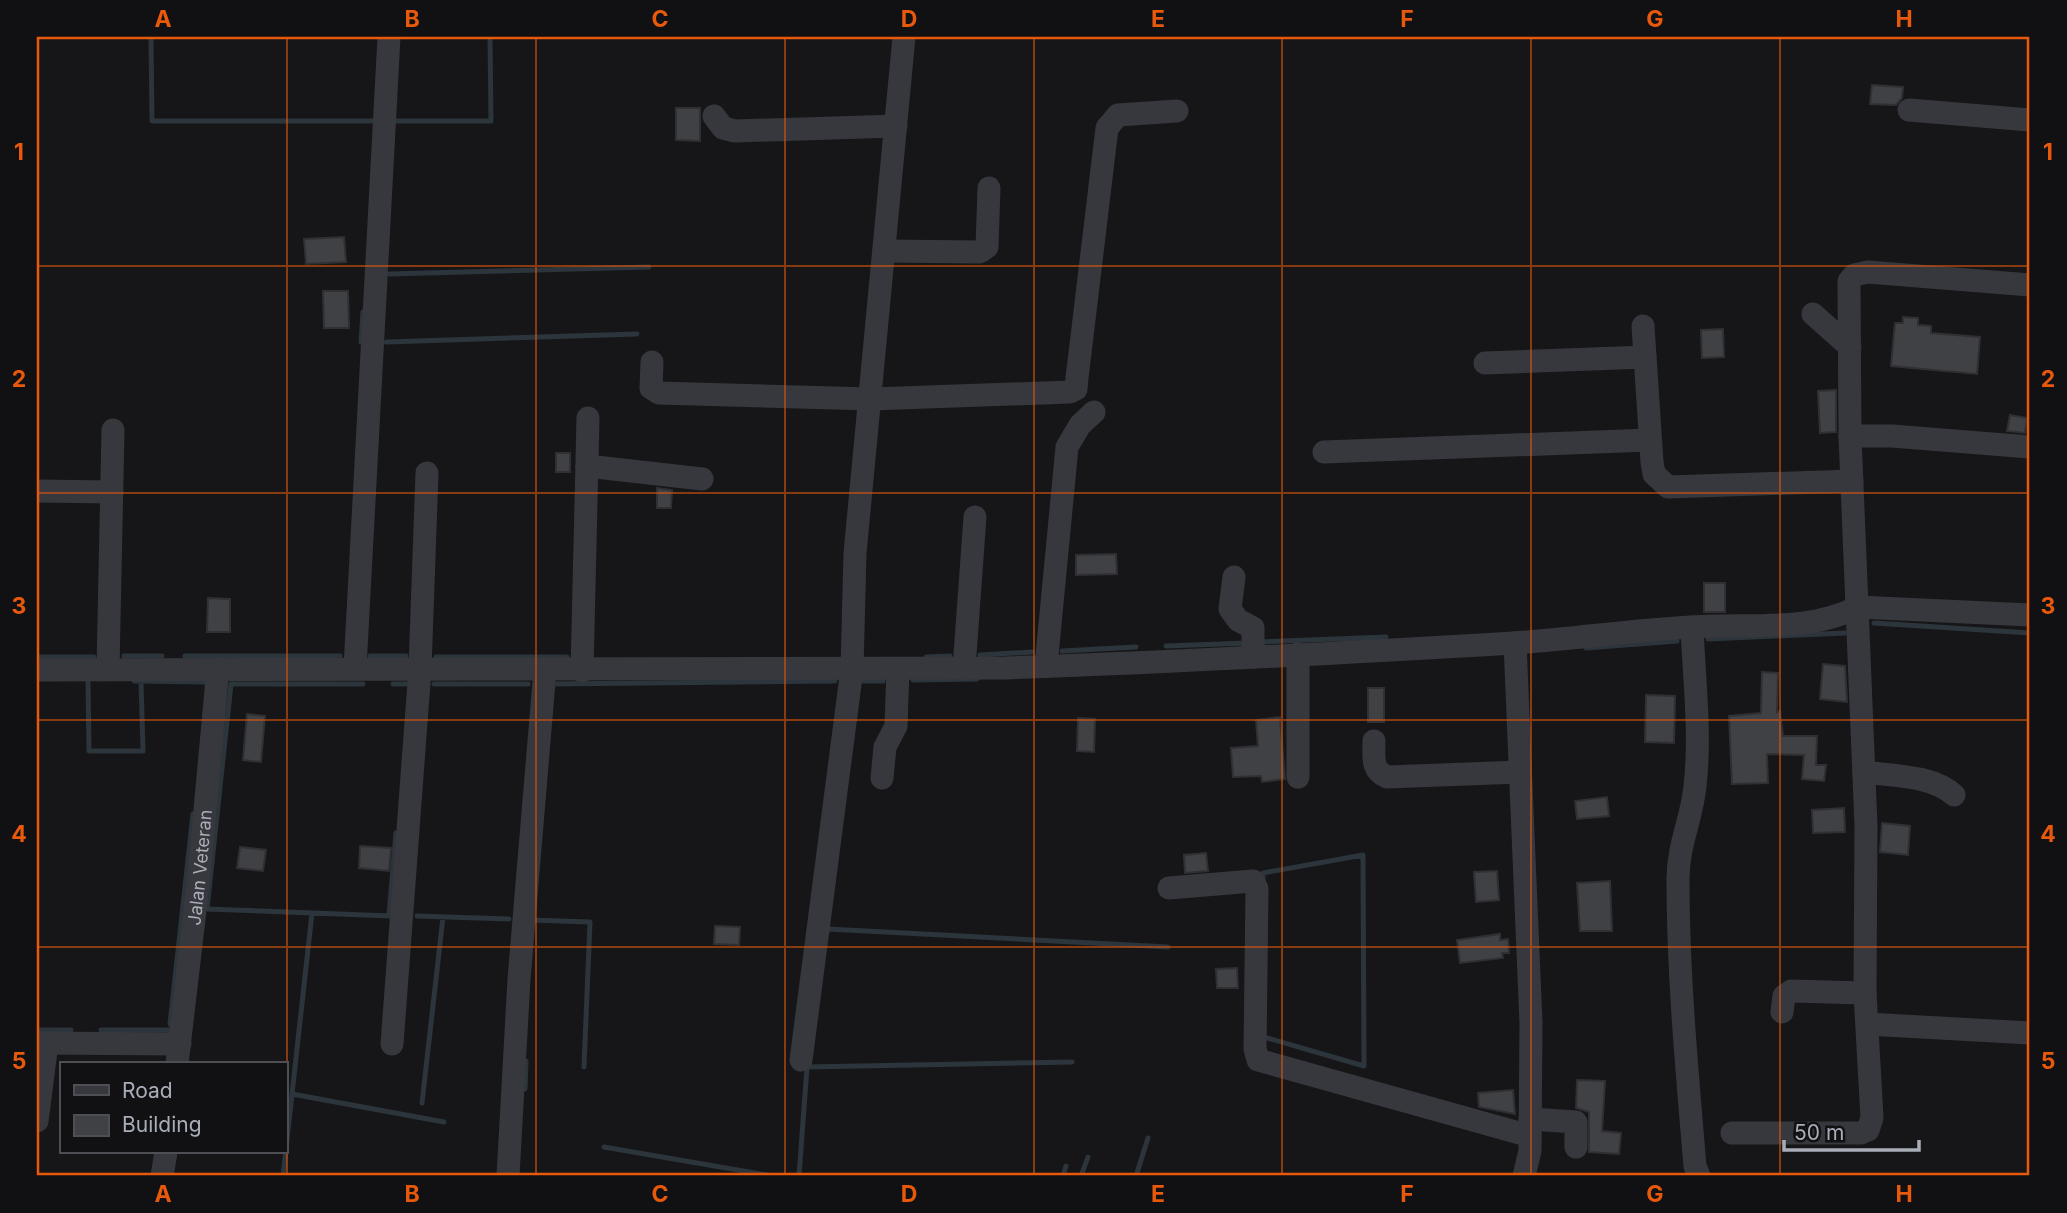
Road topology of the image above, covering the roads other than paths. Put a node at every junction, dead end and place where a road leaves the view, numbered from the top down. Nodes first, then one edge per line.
1 (389, 37) edge
2 (904, 37) edge
3 (1909, 110) dead end
4 (1177, 111) dead end
5 (714, 116) dead end
6 (2030, 120) edge
7 (896, 126) junction
8 (989, 188) dead end
9 (884, 251) junction
10 (2030, 285) edge
11 (1813, 314) dead end
12 (1643, 326) dead end
13 (1850, 347) junction
14 (1645, 357) junction
15 (652, 362) dead end
16 (1485, 363) dead end
17 (871, 399) junction
18 (1094, 412) dead end
19 (588, 418) dead end
20 (113, 430) dead end
21 (1850, 436) junction
22 (1650, 440) junction
23 (2030, 447) edge
24 (1324, 452) dead end
25 (587, 466) junction
26 (427, 472) dead end
27 (702, 480) dead end
28 (1852, 481) junction
29 (37, 491) edge
30 (112, 492) junction
31 (975, 517) dead end
32 (1234, 577) dead end
33 (1858, 607) junction
34 (2030, 615) edge
35 (1692, 626) junction
36 (1514, 643) junction
37 (1298, 654) junction
38 (1254, 657) junction
39 (1046, 666) junction
40 (355, 668) junction
41 (964, 668) junction
42 (108, 669) junction
43 (218, 669) junction
44 (421, 669) junction
45 (852, 669) junction
46 (898, 669) junction
47 (37, 670) edge
48 (545, 670) junction
49 (582, 671) junction
50 (1374, 741) dead end
51 (1520, 772) junction
52 (1864, 772) junction
53 (1298, 777) dead end
54 (882, 778) dead end
55 (1954, 796) dead end
56 (1169, 888) dead end
57 (1865, 993) junction
58 (1782, 1012) dead end
59 (1867, 1024) junction
60 (2030, 1033) edge
61 (42, 1043) edge
62 (392, 1044) dead end
63 (179, 1054) edge
64 (801, 1060) dead end
65 (37, 1121) edge
66 (1530, 1127) junction
67 (1732, 1133) dead end
68 (1576, 1147) dead end
69 (166, 1154) edge
70 (162, 1176) edge
71 (508, 1176) edge
72 (1524, 1176) edge
73 (1699, 1176) edge

1 - 40 street
2 - 7 street
3 - 6 street
4 - 17 street
5 - 7 street
7 - 9 street
8 - 9 street
9 - 17 street
10 - 13 street
11 - 13 street
12 - 14 street
13 - 21 street
14 - 16 street
14 - 22 street
15 - 17 street
17 - 45 street
18 - 39 street
19 - 25 street
20 - 30 street
21 - 23 street
21 - 28 street
22 - 24 street
22 - 28 street
25 - 27 street
25 - 49 street
26 - 44 street
28 - 33 street
29 - 30 street
30 - 42 street
31 - 41 street
32 - 38 street
33 - 34 street
33 - 35 street
33 - 52 street
35 - 36 street
35 - 73 street
36 - 37 street
36 - 51 street
37 - 38 street
37 - 53 street
38 - 39 street
39 - 41 street
40 - 43 street
40 - 44 street
41 - 46 street
42 - 43 street
42 - 47 street
43 - 63 street, Jalan Veteran
44 - 48 street
44 - 62 street
45 - 46 street
45 - 49 street
45 - 64 street
46 - 54 street
48 - 49 street
48 - 71 street
50 - 51 street
51 - 66 street
52 - 55 street
52 - 57 street
56 - 66 street
57 - 58 street
57 - 59 street
59 - 60 street
59 - 67 street
61 - 63 street
61 - 65 street
66 - 68 street
66 - 72 street
69 - 70 street

